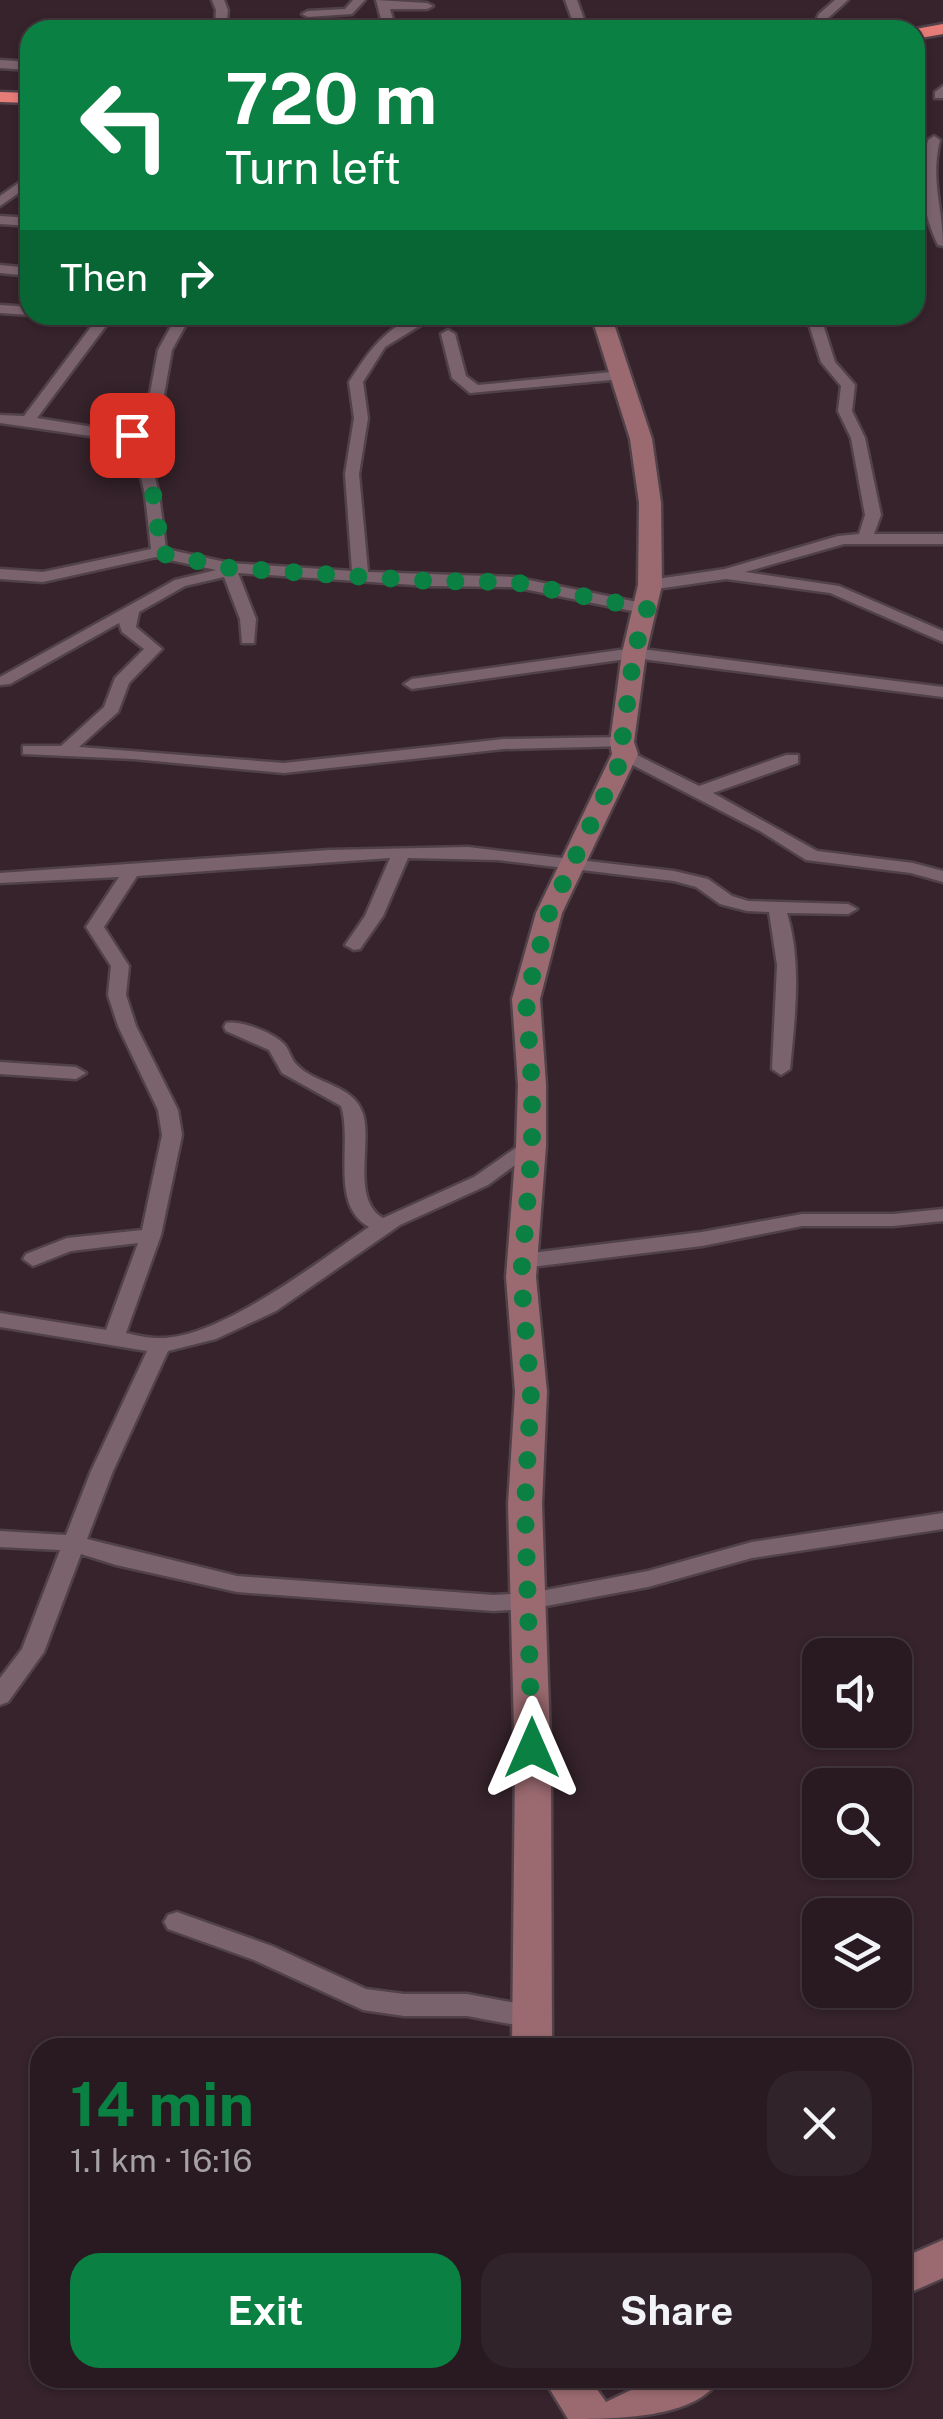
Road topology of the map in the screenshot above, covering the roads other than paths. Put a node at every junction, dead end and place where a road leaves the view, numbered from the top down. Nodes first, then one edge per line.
1 (359, 0) edge
2 (842, 0) edge
3 (382, 3) edge
4 (427, 6) dead end
5 (308, 14) dead end
6 (821, 20) edge
7 (938, 140) edge
8 (20, 187) edge
9 (0, 202) edge
10 (925, 220) edge
11 (933, 220) junction
12 (943, 242) edge
13 (100, 325) edge
14 (179, 325) edge
15 (413, 325) edge
16 (604, 325) edge
17 (814, 325) edge
18 (448, 334) dead end
19 (622, 376) junction
20 (0, 419) edge
21 (28, 421) junction
22 (129, 434) junction
23 (866, 536) junction
24 (943, 539) edge
25 (159, 553) junction
26 (230, 570) junction
27 (0, 574) edge
28 (360, 574) junction
29 (726, 574) junction
30 (648, 597) junction
31 (133, 608) junction
32 (943, 637) edge
33 (248, 640) dead end
34 (634, 653) junction
35 (4, 681) dead end
36 (412, 684) dead end
37 (943, 692) edge
38 (623, 748) junction
39 (28, 750) dead end
40 (64, 752) junction
41 (792, 759) dead end
42 (698, 792) junction
43 (400, 854) junction
44 (572, 862) junction
45 (133, 869) junction
46 (943, 876) edge
47 (0, 878) edge
48 (778, 908) junction
49 (848, 910) dead end
50 (354, 944) dead end
51 (232, 1027) dead end
52 (0, 1068) edge
53 (781, 1069) dead end
54 (76, 1074) dead end
55 (532, 1146) junction
56 (943, 1214) edge
57 (382, 1226) junction
58 (151, 1236) junction
59 (34, 1259) dead end
60 (523, 1260) junction
61 (0, 1320) edge
62 (114, 1338) junction
63 (160, 1346) junction
64 (943, 1521) edge
65 (0, 1538) edge
66 (72, 1543) junction
67 (530, 1600) junction
68 (0, 1696) edge
69 (177, 1922) dead end
70 (532, 2017) junction
71 (532, 2038) edge
72 (943, 2258) edge
73 (912, 2273) edge
74 (571, 2388) edge
75 (679, 2388) edge
76 (593, 2419) edge
77 (614, 2419) edge

1 - 5 street
2 - 6 street
3 - 4 street
7 - 11 street
8 - 9 street
10 - 11 street
11 - 12 street
13 - 21 street
14 - 22 street
15 - 28 street
16 - 19 street
17 - 23 street
18 - 19 street
19 - 30 street
20 - 21 street
21 - 22 street
22 - 25 street
23 - 24 street
23 - 29 street
25 - 26 street
25 - 27 street
26 - 28 street
26 - 31 street
26 - 33 street
28 - 30 street
29 - 30 street
29 - 32 street
30 - 34 street
31 - 35 street
31 - 40 street
34 - 36 street
34 - 37 street
34 - 38 street
38 - 40 street
38 - 42 street
38 - 44 street
39 - 40 street
41 - 42 street
42 - 46 street
43 - 44 street
43 - 45 street
43 - 50 street
44 - 48 street
44 - 55 street
45 - 47 street
45 - 58 street
48 - 49 street
48 - 53 street
51 - 57 street
52 - 54 street
55 - 57 street
55 - 60 street
56 - 60 street
57 - 63 street
58 - 59 street
58 - 62 street
60 - 67 street
61 - 62 street
62 - 63 street
63 - 66 street
64 - 67 street
65 - 66 street
66 - 67 street
66 - 68 street
67 - 70 street
69 - 70 street
70 - 71 street
72 - 73 street
74 - 76 street
75 - 77 street

